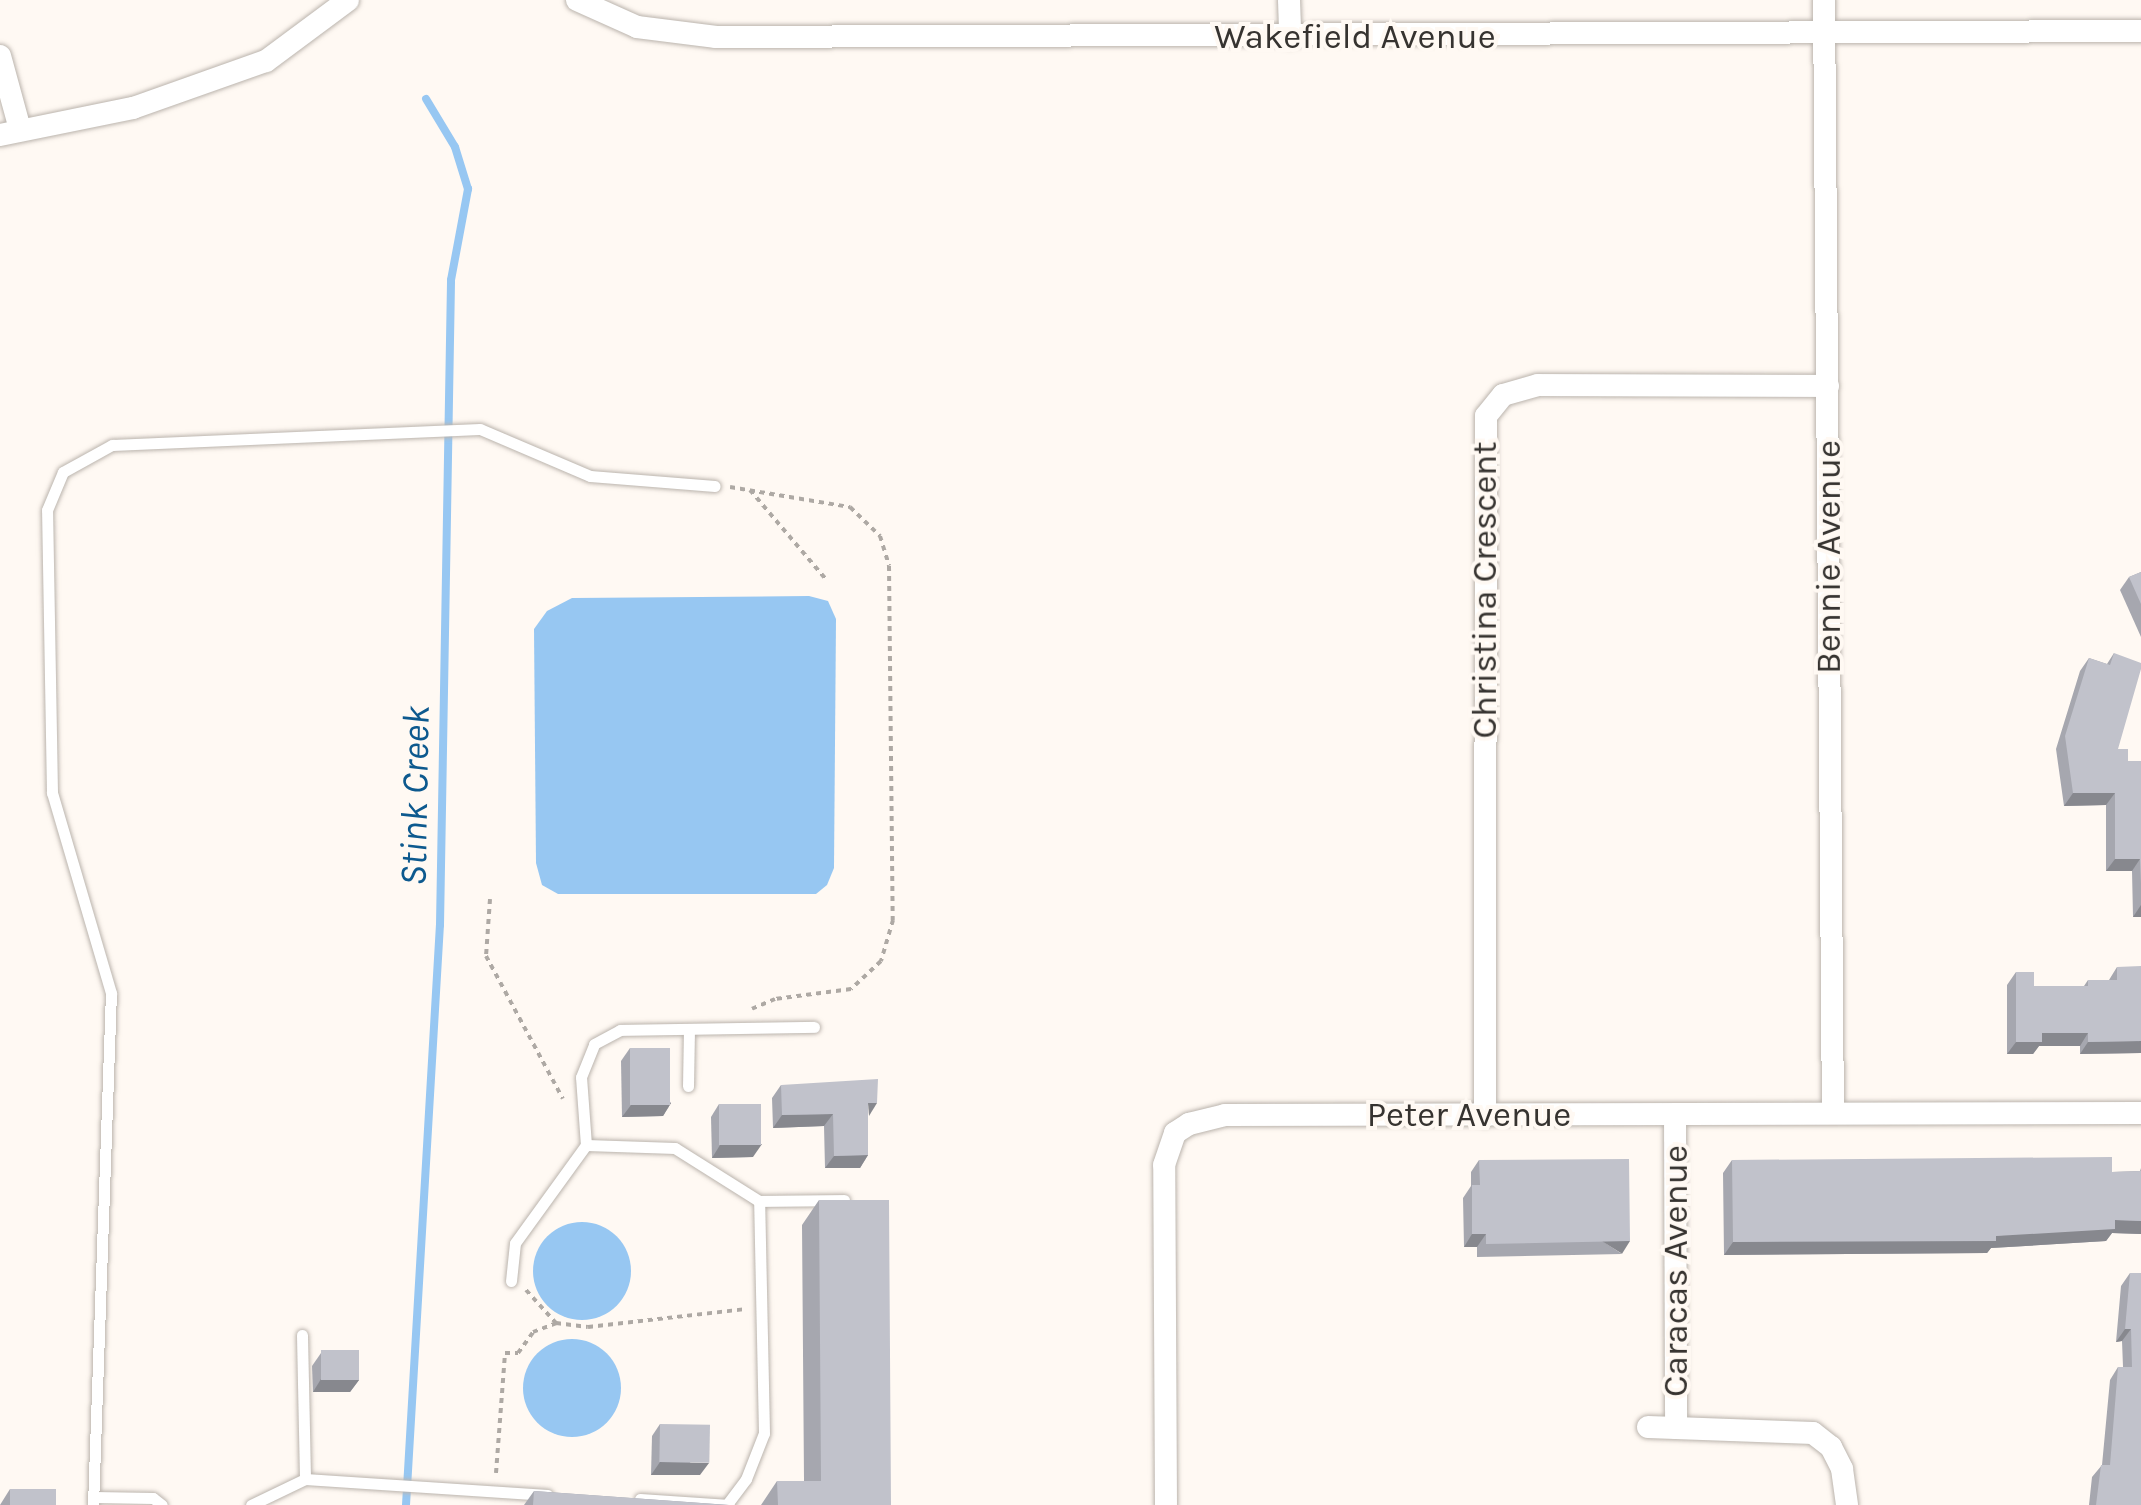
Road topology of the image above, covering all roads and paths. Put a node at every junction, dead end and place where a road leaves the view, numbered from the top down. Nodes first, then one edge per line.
1 (348, 0) edge
2 (576, 0) edge
3 (1289, 0) edge
4 (1824, 0) edge
5 (2141, 31) edge
6 (1826, 35) junction
7 (1290, 38) junction
8 (0, 56) edge
9 (10, 132) edge
10 (1828, 386) junction
11 (715, 486) joint
12 (750, 490) junction
13 (826, 578) dead end
14 (490, 899) dead end
15 (814, 1027) dead end
16 (748, 1028) junction
17 (689, 1029) junction
18 (688, 1086) dead end
19 (583, 1104) junction
20 (1833, 1113) junction
21 (2141, 1113) edge
22 (1675, 1114) junction
23 (1485, 1116) junction
24 (586, 1145) junction
25 (759, 1200) junction
26 (864, 1200) edge
27 (511, 1276) joint
28 (760, 1308) junction
29 (556, 1323) junction
30 (302, 1335) dead end
31 (1648, 1427) dead end
32 (1676, 1428) junction
33 (305, 1479) junction
34 (495, 1492) junction
35 (562, 1496) edge
36 (472, 1498) edge
37 (618, 1498) edge
38 (94, 1501) edge
39 (728, 1504) edge
40 (162, 1505) edge
41 (252, 1505) edge
42 (1166, 1505) edge
43 (1847, 1505) edge

1 - 9 street
2 - 7 street, Wakefield Avenue
3 - 7 street
4 - 6 street, Bennie Avenue
5 - 6 street, Wakefield Avenue
6 - 7 street, Wakefield Avenue
6 - 10 street, Bennie Avenue
8 - 9 street
10 - 20 street, Bennie Avenue
10 - 23 street, Christina Crescent
11 - 12 path
11 - 38 lane
12 - 13 path
12 - 16 path
14 - 19 path
15 - 16 lane
16 - 17 lane
17 - 18 lane
17 - 19 lane
19 - 24 lane
20 - 21 street, Peter Avenue
20 - 22 street, Peter Avenue
22 - 23 street, Peter Avenue
22 - 32 street, Caracas Avenue
23 - 42 street, Peter Avenue
24 - 25 lane
24 - 27 lane
25 - 26 lane
25 - 28 lane
27 - 29 path
28 - 29 path
28 - 39 lane
29 - 34 path
30 - 33 lane
31 - 32 street
32 - 43 street
33 - 36 lane
33 - 41 lane
34 - 35 lane
34 - 36 lane
37 - 39 lane
38 - 40 lane

